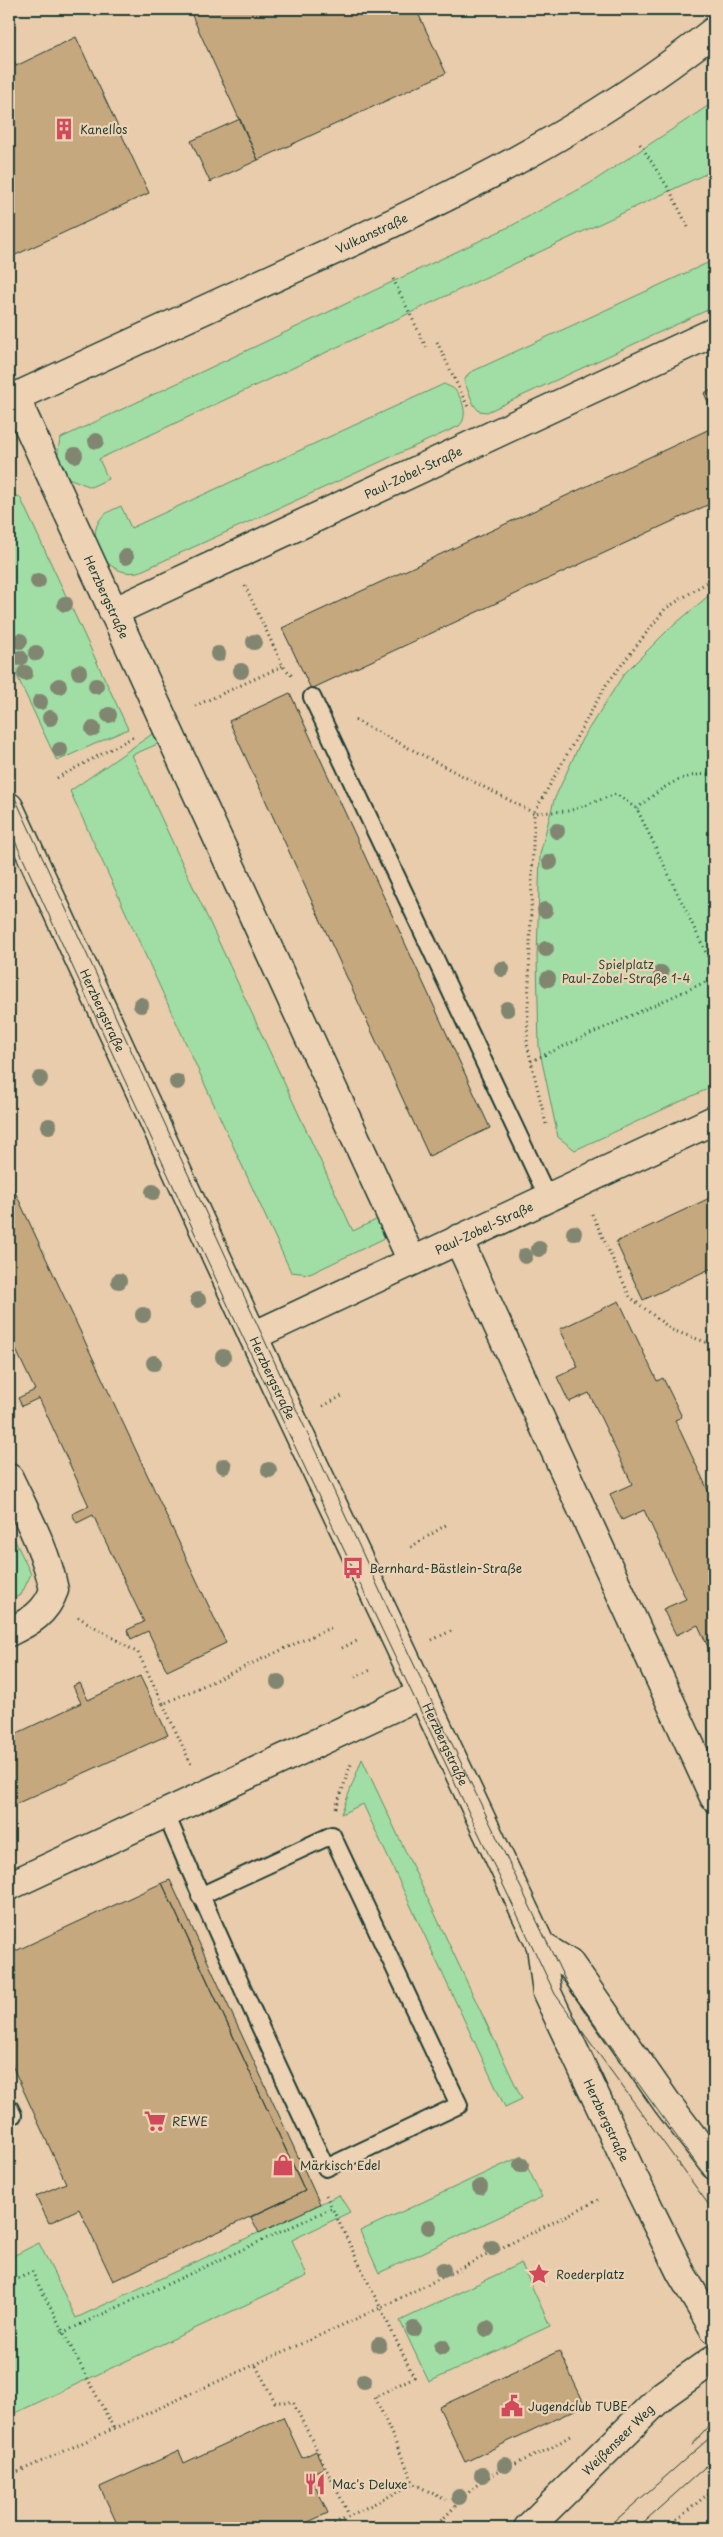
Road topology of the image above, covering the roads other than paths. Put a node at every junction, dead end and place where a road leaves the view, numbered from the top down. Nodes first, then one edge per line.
1 (714, 31) edge
2 (714, 332) edge
3 (12, 398) edge
4 (113, 612) junction
5 (312, 698) road end
6 (9, 807) edge
7 (714, 1120) edge
8 (548, 1198) junction
9 (458, 1239) junction
10 (412, 1261) junction
11 (253, 1336) junction
12 (9, 1478) edge
13 (9, 1632) edge
14 (422, 1694) junction
15 (714, 1797) edge
16 (166, 1812) junction
17 (9, 1886) edge
18 (200, 1896) junction
19 (541, 1946) junction
20 (714, 2165) edge
21 (714, 2329) edge
22 (714, 2359) edge
23 (528, 2528) edge

1 - 3 street, Vulkanstraße
2 - 4 street, Paul-Zobel-Straße
3 - 4 street, Herzbergstraße
4 - 10 street, Herzbergstraße
5 - 8 lane
6 - 11 street, Herzbergstraße
7 - 8 street, Paul-Zobel-Straße
8 - 9 street, Paul-Zobel-Straße
9 - 10 street, Paul-Zobel-Straße
9 - 15 street
10 - 11 street, Paul-Zobel-Straße
11 - 14 street, Herzbergstraße
12 - 13 street
14 - 16 street
14 - 19 street, Herzbergstraße
16 - 17 street
16 - 18 lane
18 - 18 lane
19 - 20 street
19 - 21 street, Herzbergstraße
22 - 23 street, Weißenseer Weg

